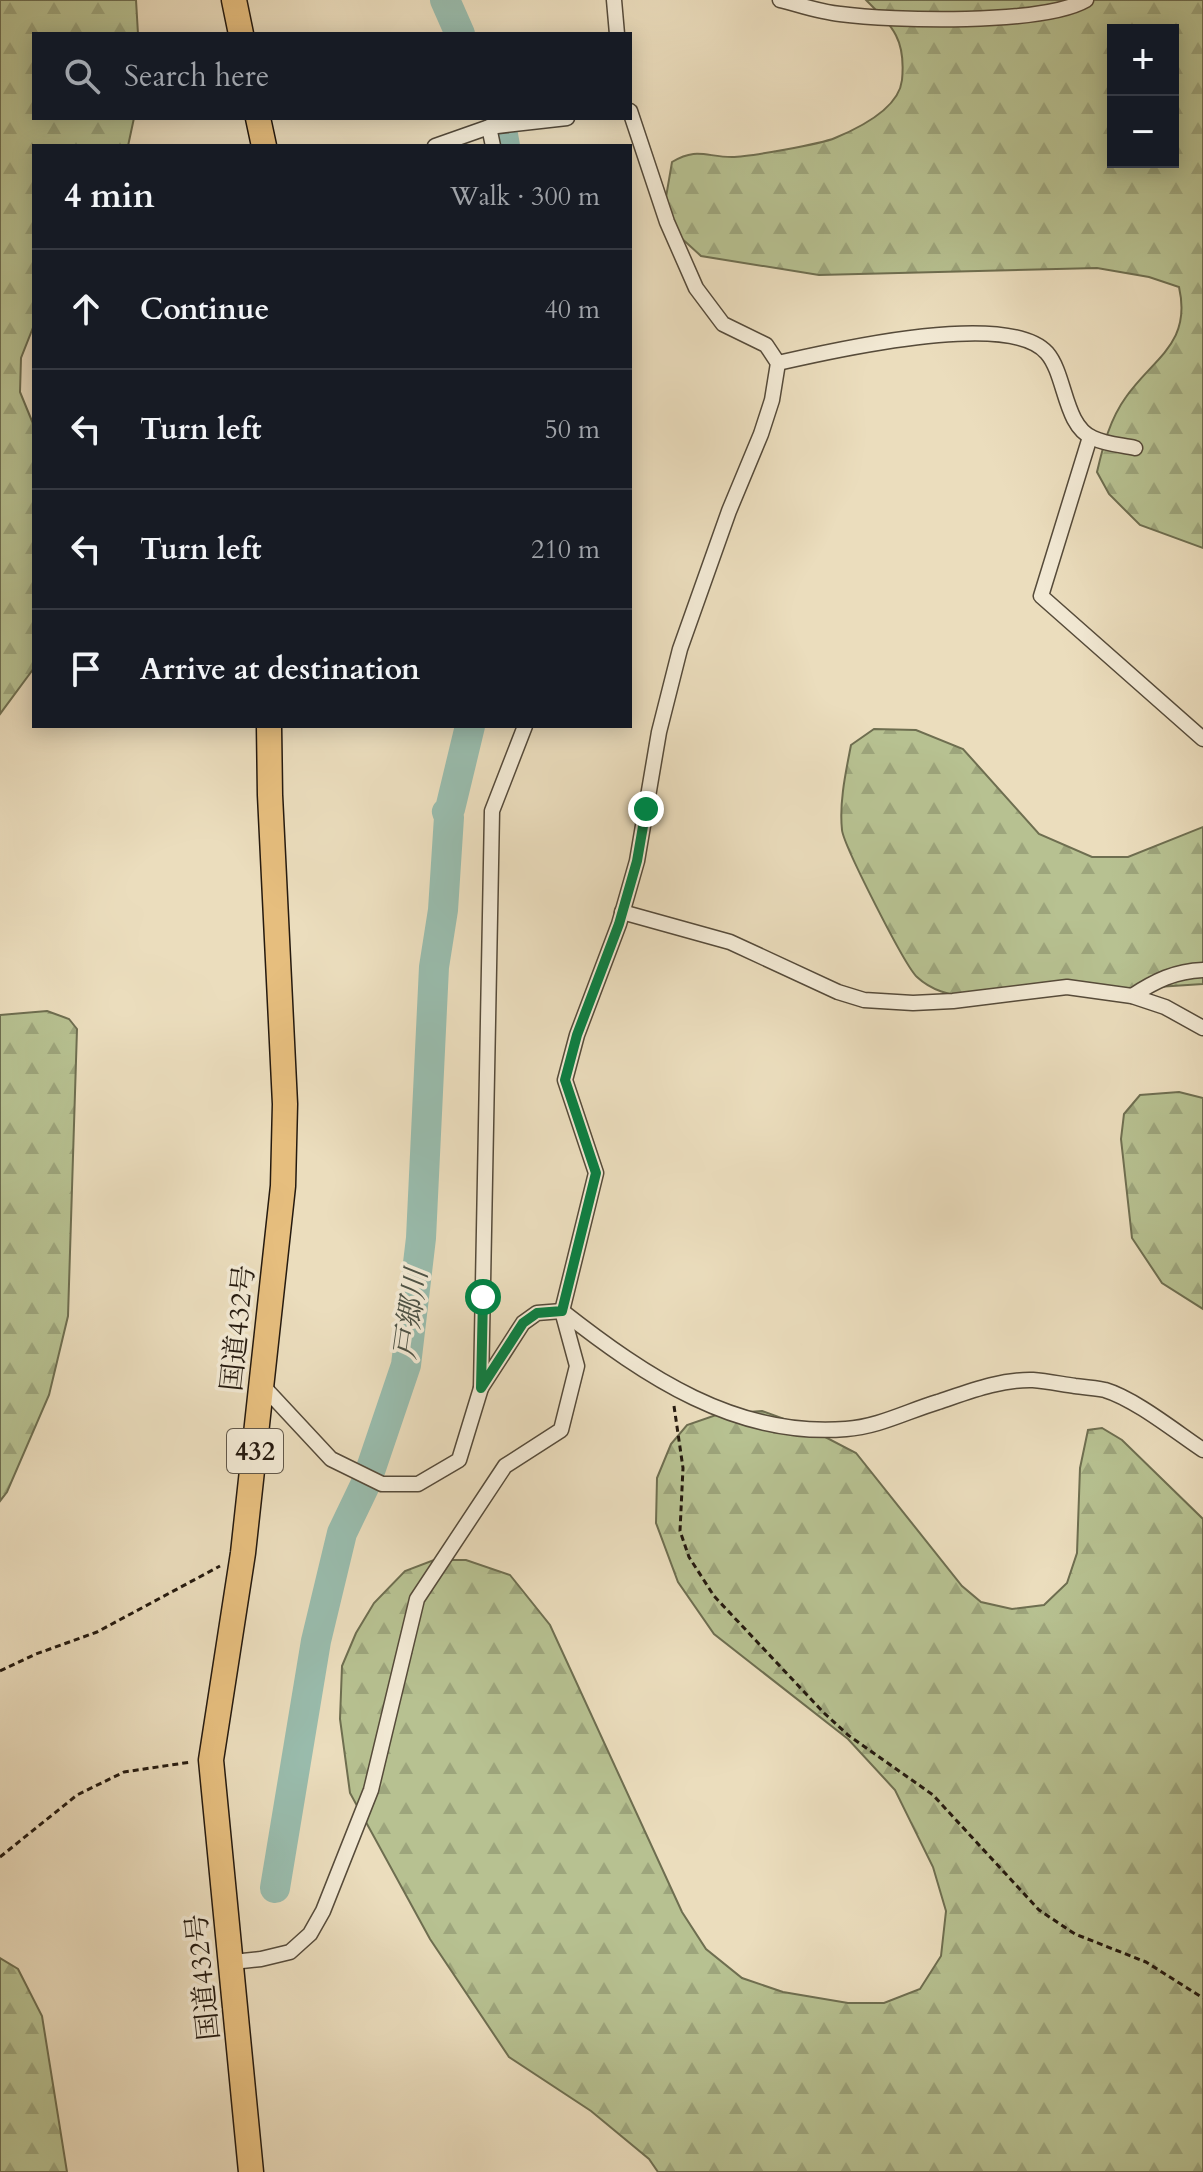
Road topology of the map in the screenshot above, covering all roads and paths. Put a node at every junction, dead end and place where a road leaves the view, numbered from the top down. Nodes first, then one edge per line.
1 (234, 0) edge
2 (614, 0) edge
3 (780, 0) edge
4 (1086, 0) edge
5 (241, 32) edge
6 (617, 32) edge
7 (632, 117) edge
8 (258, 120) edge
9 (550, 120) edge
10 (489, 127) junction
11 (264, 144) edge
12 (441, 144) edge
13 (493, 144) edge
14 (778, 363) junction
15 (1090, 437) junction
16 (1135, 448) dead end
17 (269, 728) edge
18 (524, 728) edge
19 (1203, 739) edge
20 (622, 912) junction
21 (1203, 970) edge
22 (1132, 996) junction
23 (1203, 1028) edge
24 (562, 1311) junction
25 (263, 1386) junction
26 (671, 1387) junction
27 (481, 1388) junction
28 (1203, 1450) edge
29 (243, 1553) junction
30 (0, 1671) edge
31 (211, 1760) junction
32 (0, 1857) edge
33 (233, 1962) junction
34 (1203, 1998) edge
35 (251, 2172) edge

1 - 5 highway
2 - 6 street
3 - 4 street
7 - 14 street
8 - 11 highway
9 - 10 street
10 - 12 street
10 - 13 street
14 - 15 street
14 - 20 street
15 - 16 street
15 - 19 street
17 - 25 highway, 国道432号 / 432
18 - 27 street
20 - 22 street
20 - 24 street
21 - 22 street
22 - 23 street
24 - 26 street
24 - 27 street
24 - 33 street
25 - 27 street
25 - 29 highway, 国道432号 / 432
26 - 28 street
26 - 34 path
29 - 30 path
29 - 31 highway, 国道432号 / 432
31 - 32 path
31 - 33 highway, 国道432号 / 432
33 - 35 highway, 国道432号 / 432

